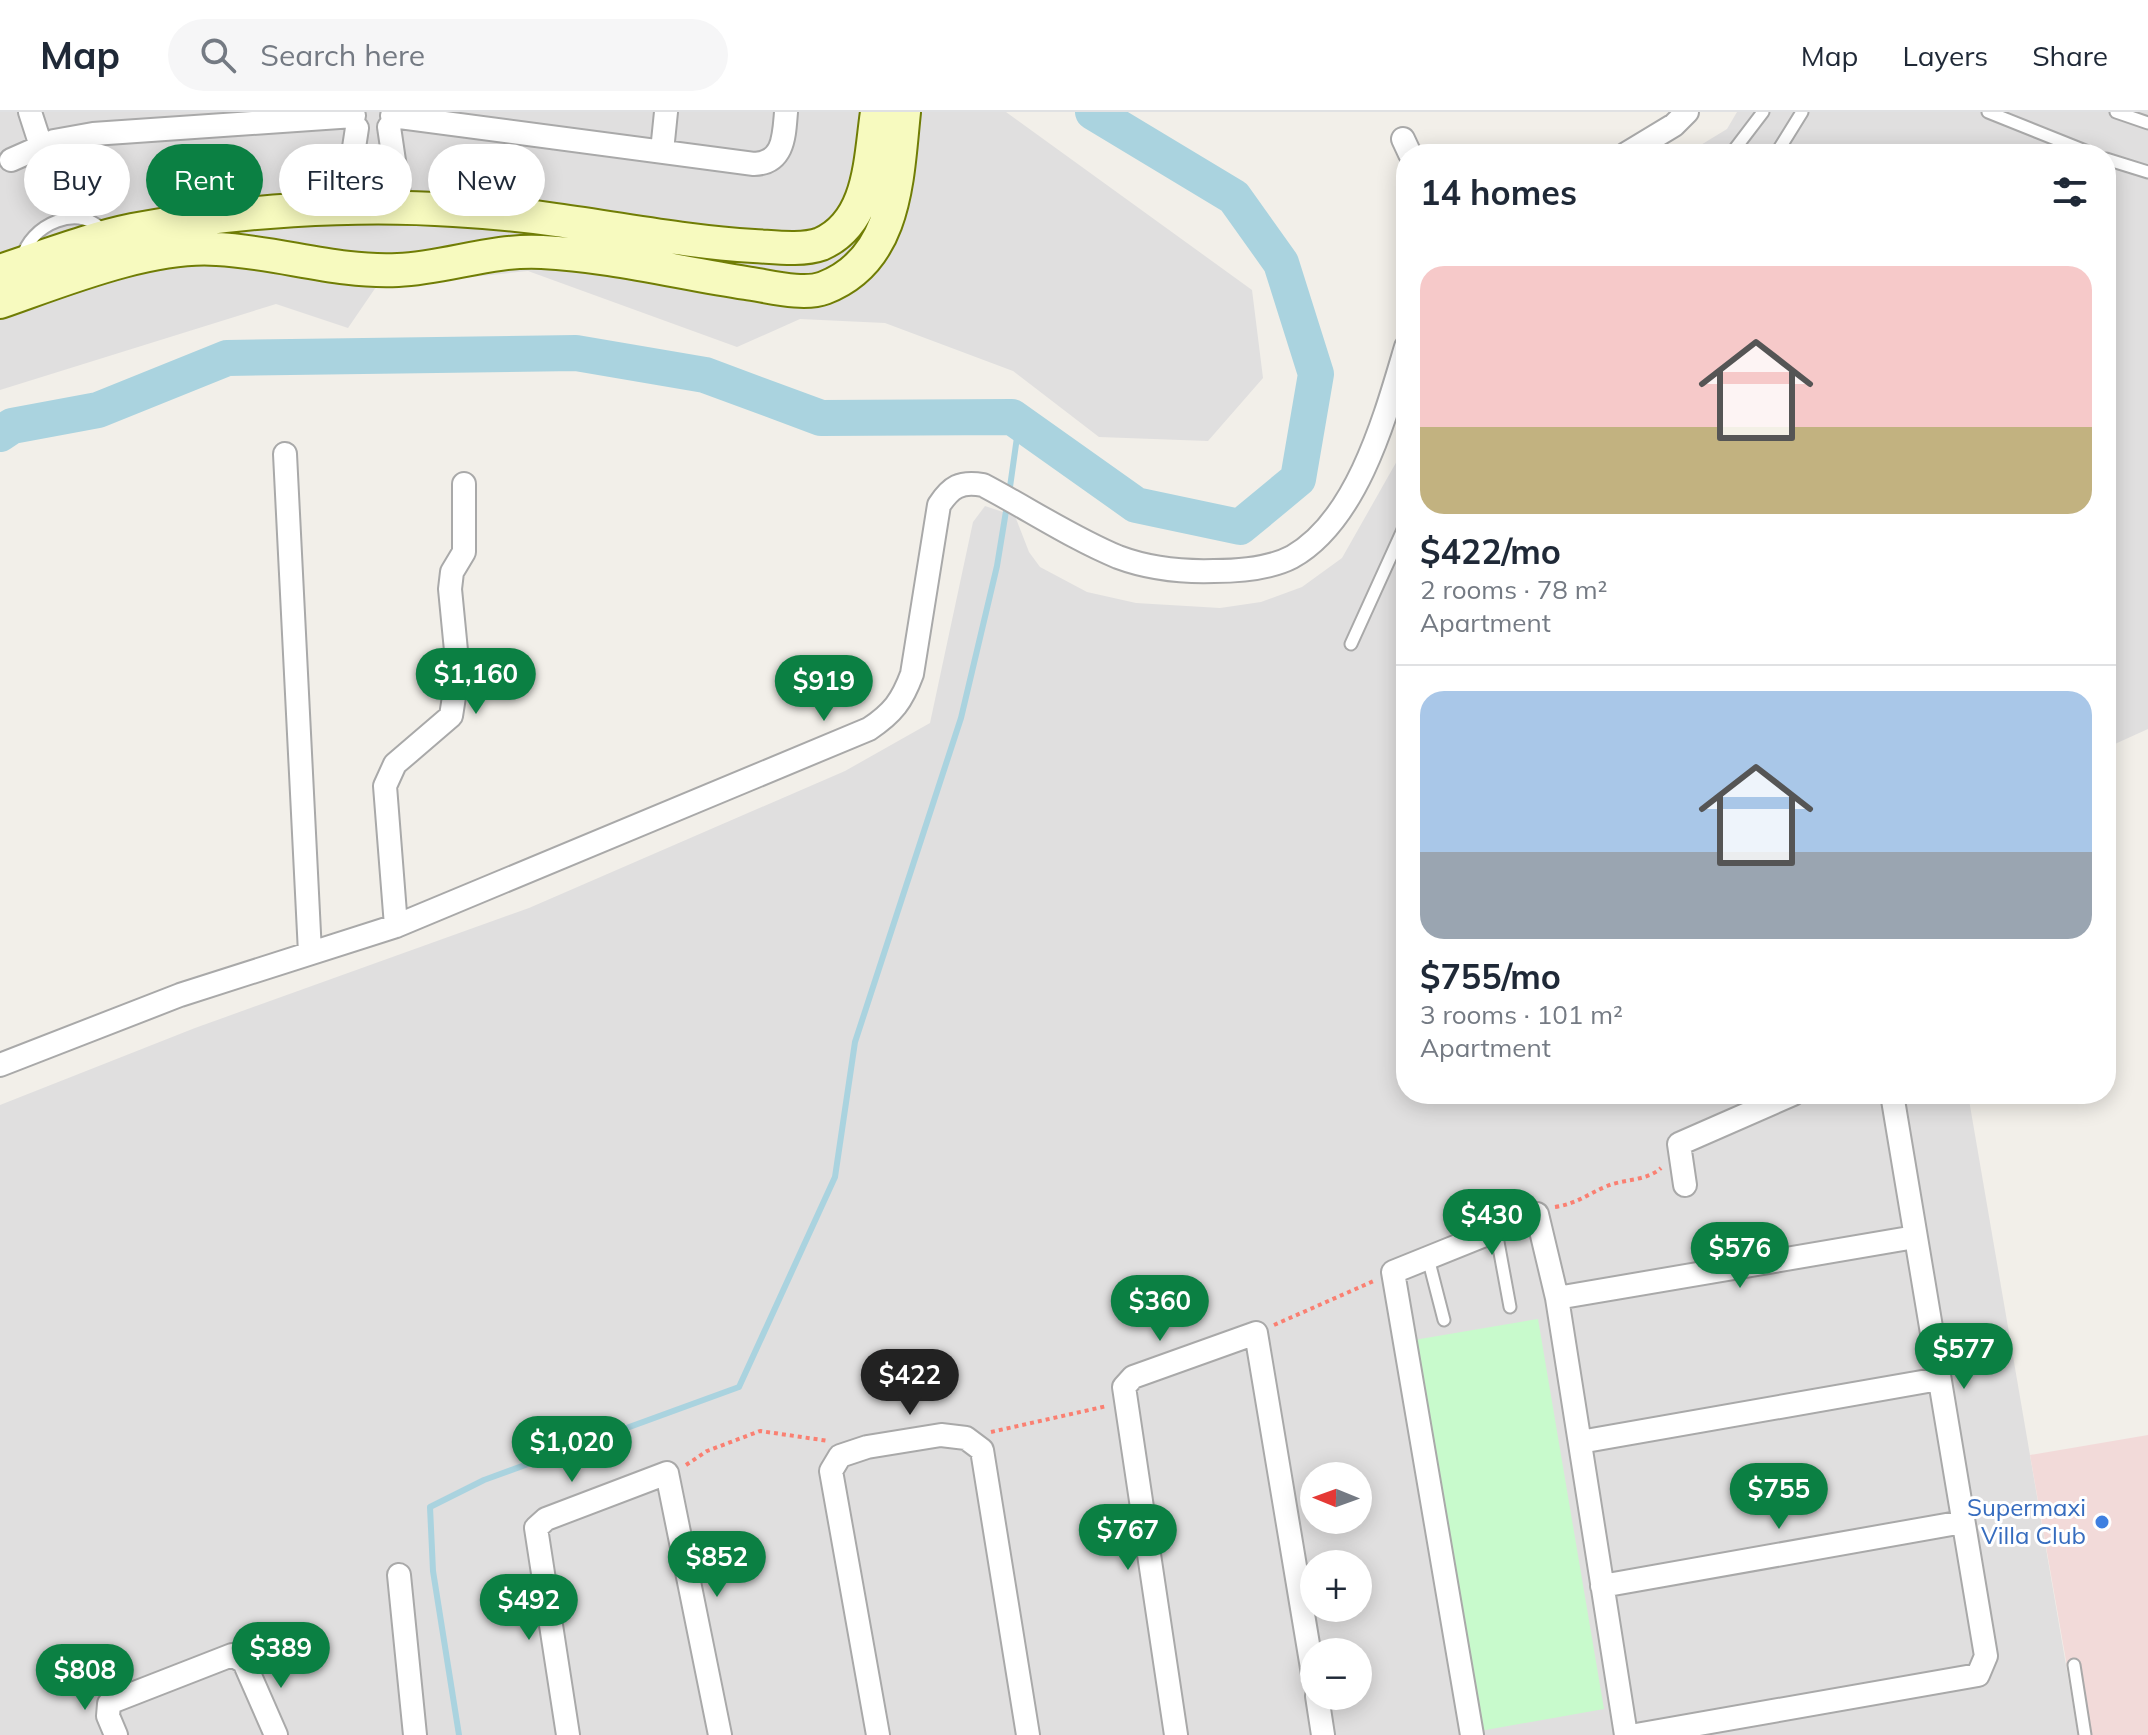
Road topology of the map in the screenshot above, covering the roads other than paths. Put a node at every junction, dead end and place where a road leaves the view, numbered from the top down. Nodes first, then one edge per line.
1 (30, 112) edge
2 (666, 112) edge
3 (786, 112) edge
4 (877, 112) edge
5 (904, 112) edge
6 (1687, 112) edge
7 (1763, 112) edge
8 (1802, 112) edge
9 (1988, 112) edge
10 (2116, 112) edge
11 (325, 116) edge
12 (426, 116) edge
13 (391, 118) edge
14 (355, 119) edge
15 (540, 123) edge
16 (2148, 123) edge
17 (40, 144) edge
18 (48, 144) edge
19 (354, 144) edge
20 (394, 144) edge
21 (1643, 144) edge
22 (1739, 144) edge
23 (1782, 144) edge
24 (2068, 144) edge
25 (662, 151) junction
26 (24, 154) edge
27 (11, 160) dead end
28 (2116, 162) edge
29 (2148, 172) edge
30 (412, 209) edge
31 (312, 216) edge
32 (556, 220) junction
33 (217, 234) junction
34 (544, 252) junction
35 (10, 267) edge
36 (0, 302) edge
37 (1396, 382) edge
38 (285, 454) dead end
39 (464, 484) dead end
40 (1396, 545) edge
41 (1351, 644) dead end
42 (396, 926) junction
43 (310, 953) junction
44 (0, 1065) edge
45 (1770, 1104) edge
46 (1894, 1104) edge
47 (1685, 1185) dead end
48 (1496, 1231) junction
49 (1915, 1237) junction
50 (1428, 1258) junction
51 (1557, 1298) junction
52 (1510, 1307) dead end
53 (1444, 1320) dead end
54 (1939, 1379) junction
55 (1580, 1442) junction
56 (1963, 1522) junction
57 (399, 1575) dead end
58 (1602, 1586) junction
59 (1307, 1638) edge
60 (2074, 1665) dead end
61 (1319, 1710) edge
62 (116, 1735) edge
63 (276, 1735) edge
64 (415, 1735) edge
65 (568, 1735) edge
66 (720, 1735) edge
67 (878, 1735) edge
68 (1028, 1735) edge
69 (1176, 1735) edge
70 (1323, 1735) edge
71 (1472, 1735) edge
72 (1626, 1735) edge
73 (1636, 1735) edge
74 (2085, 1735) edge

1 - 17 street
2 - 25 street
3 - 25 street
4 - 32 street
5 - 34 street
6 - 21 street
7 - 22 lane
8 - 23 lane
9 - 24 lane
10 - 16 lane
11 - 14 street
11 - 18 street
12 - 13 street
12 - 15 street
13 - 14 street
13 - 20 street
14 - 19 street
15 - 25 street
26 - 27 street
28 - 29 lane
30 - 32 street
31 - 33 street
32 - 34 street
33 - 34 street
33 - 35 street
33 - 36 street
37 - 42 street
38 - 43 street
39 - 42 street
40 - 41 lane
42 - 43 street
43 - 44 street
45 - 47 street
46 - 49 street
48 - 50 street
48 - 51 street
48 - 52 lane
49 - 51 street
49 - 54 street
50 - 53 lane
50 - 71 street
51 - 55 street
54 - 55 street
54 - 56 street
55 - 58 street
56 - 58 street
56 - 73 street
57 - 64 street
58 - 72 street
59 - 69 street
60 - 74 lane
61 - 70 street
62 - 63 street
65 - 66 street
67 - 68 street

